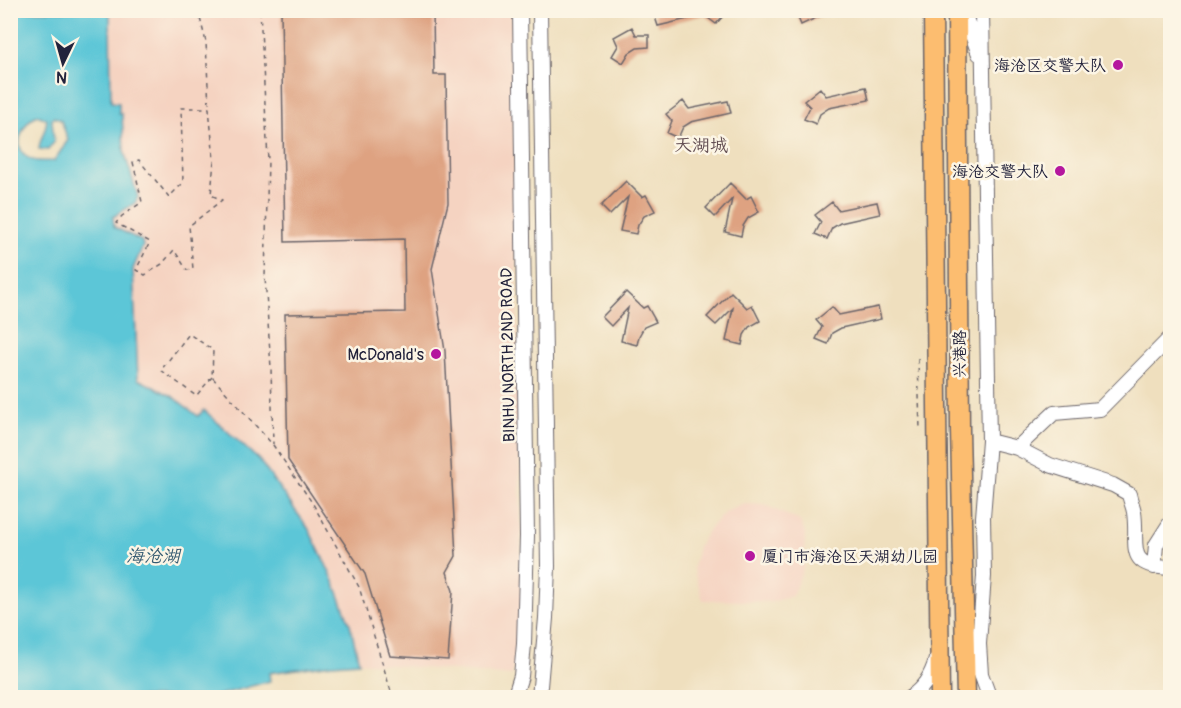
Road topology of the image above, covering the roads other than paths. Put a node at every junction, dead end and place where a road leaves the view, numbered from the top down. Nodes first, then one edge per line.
1 (520, 10) edge
2 (540, 10) edge
3 (933, 10) edge
4 (957, 10) edge
5 (963, 10) edge
6 (982, 10) edge
7 (983, 68) junction
8 (1170, 338) edge
9 (989, 441) junction
10 (1017, 448) junction
11 (1170, 523) edge
12 (1154, 567) junction
13 (1170, 568) edge
14 (984, 576) junction
15 (939, 648) junction
16 (966, 664) junction
17 (514, 698) edge
18 (538, 698) edge
19 (909, 698) edge
20 (940, 698) edge
21 (966, 698) edge
22 (992, 698) edge

1 - 17 street, BINHU NORTH 2ND ROAD
2 - 18 street
3 - 15 main road, 兴港路
4 - 16 main road, 兴港路
5 - 7 street
6 - 7 street
7 - 9 street
8 - 10 street
9 - 10 street
9 - 14 street
10 - 12 street
11 - 12 street
12 - 13 street
14 - 16 street
14 - 22 street
15 - 19 street
15 - 20 main road, 兴港路
16 - 21 main road, 兴港路

